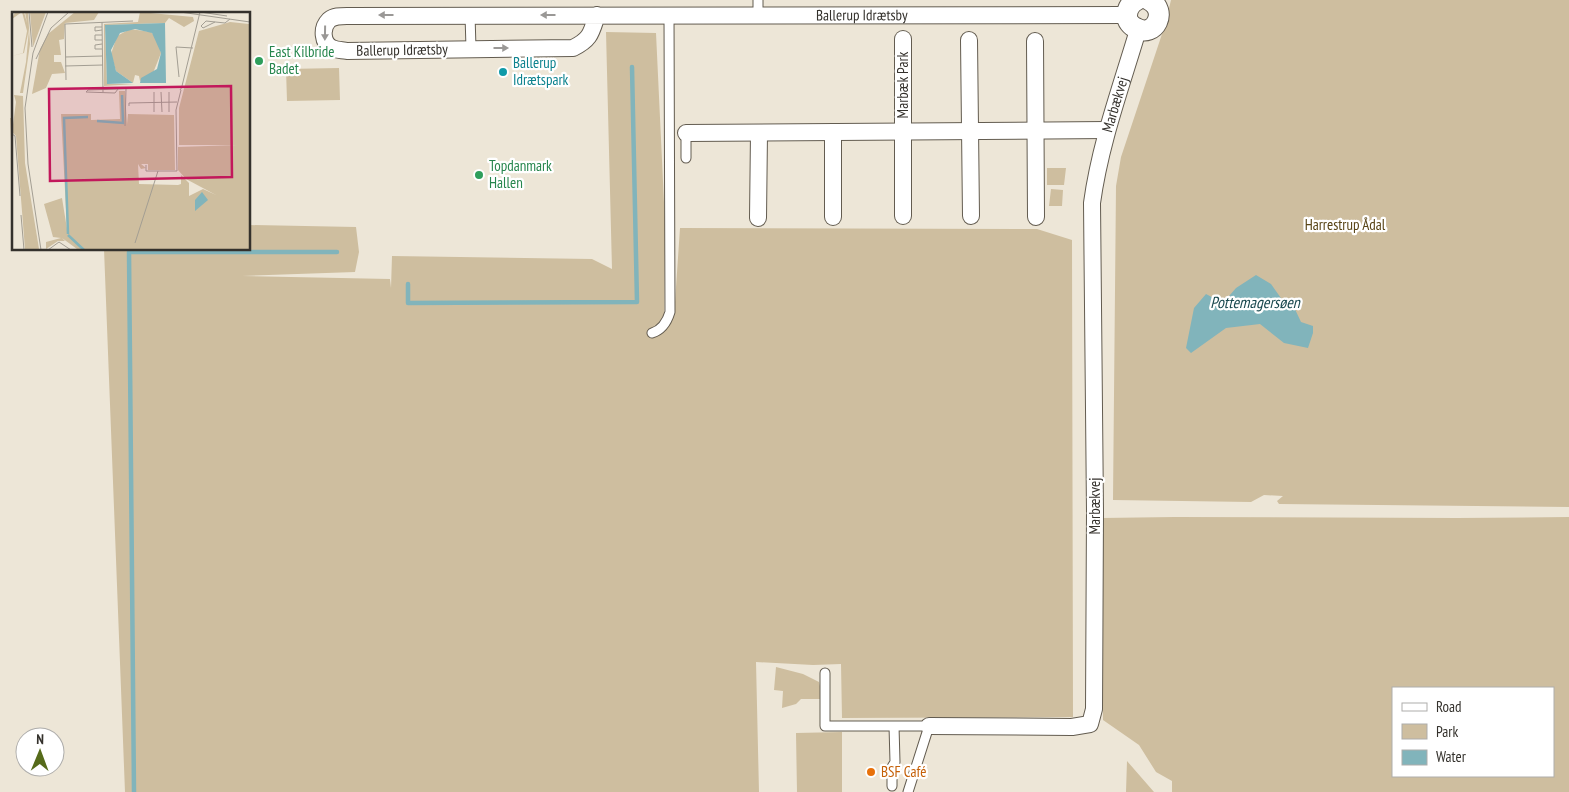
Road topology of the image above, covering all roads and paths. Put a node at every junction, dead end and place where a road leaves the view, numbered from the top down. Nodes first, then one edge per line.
1 (1149, 0) edge
2 (470, 8) edge
3 (758, 8) edge
4 (597, 15) junction
5 (669, 15) junction
6 (1134, 15) edge
7 (903, 40) dead end
8 (969, 40) dead end
9 (1035, 41) dead end
10 (471, 48) junction
11 (1035, 130) junction
12 (1107, 130) junction
13 (903, 131) junction
14 (970, 131) junction
15 (759, 132) junction
16 (833, 132) junction
17 (686, 133) joint
18 (686, 158) dead end
19 (903, 216) dead end
20 (970, 216) dead end
21 (833, 217) dead end
22 (1036, 217) dead end
23 (758, 218) dead end
24 (652, 333) dead end
25 (825, 673) dead end
26 (894, 726) junction
27 (929, 726) junction
28 (892, 786) dead end
29 (908, 792) edge

1 - 6 street
4 -> 2 street, Ballerup Idrætsby
2 - 10 lane
2 -> 10 street, Ballerup Idrætsby
3 - 5 street, Ballerup Idrætsby
3 - 6 street, Ballerup Idrætsby
4 - 5 street, Ballerup Idrætsby
10 -> 4 street, Ballerup Idrætsby
5 - 24 lane
6 - 12 street, Marbækvej
7 - 13 street, Marbæk Park
8 - 14 street
9 - 11 street
11 - 12 street, Marbæk Park
11 - 14 street, Marbæk Park
11 - 22 street
12 - 27 street, Marbækvej
13 - 14 street, Marbæk Park
13 - 16 street, Marbæk Park
13 - 19 street, Marbæk Park
14 - 20 street
15 - 16 street, Marbæk Park
15 - 17 street, Marbæk Park
15 - 23 street
16 - 21 street
17 - 18 lane, Marbæk Park
25 - 26 lane, Marbækvej
26 - 27 lane, Marbækvej
26 - 28 lane
27 - 29 lane

